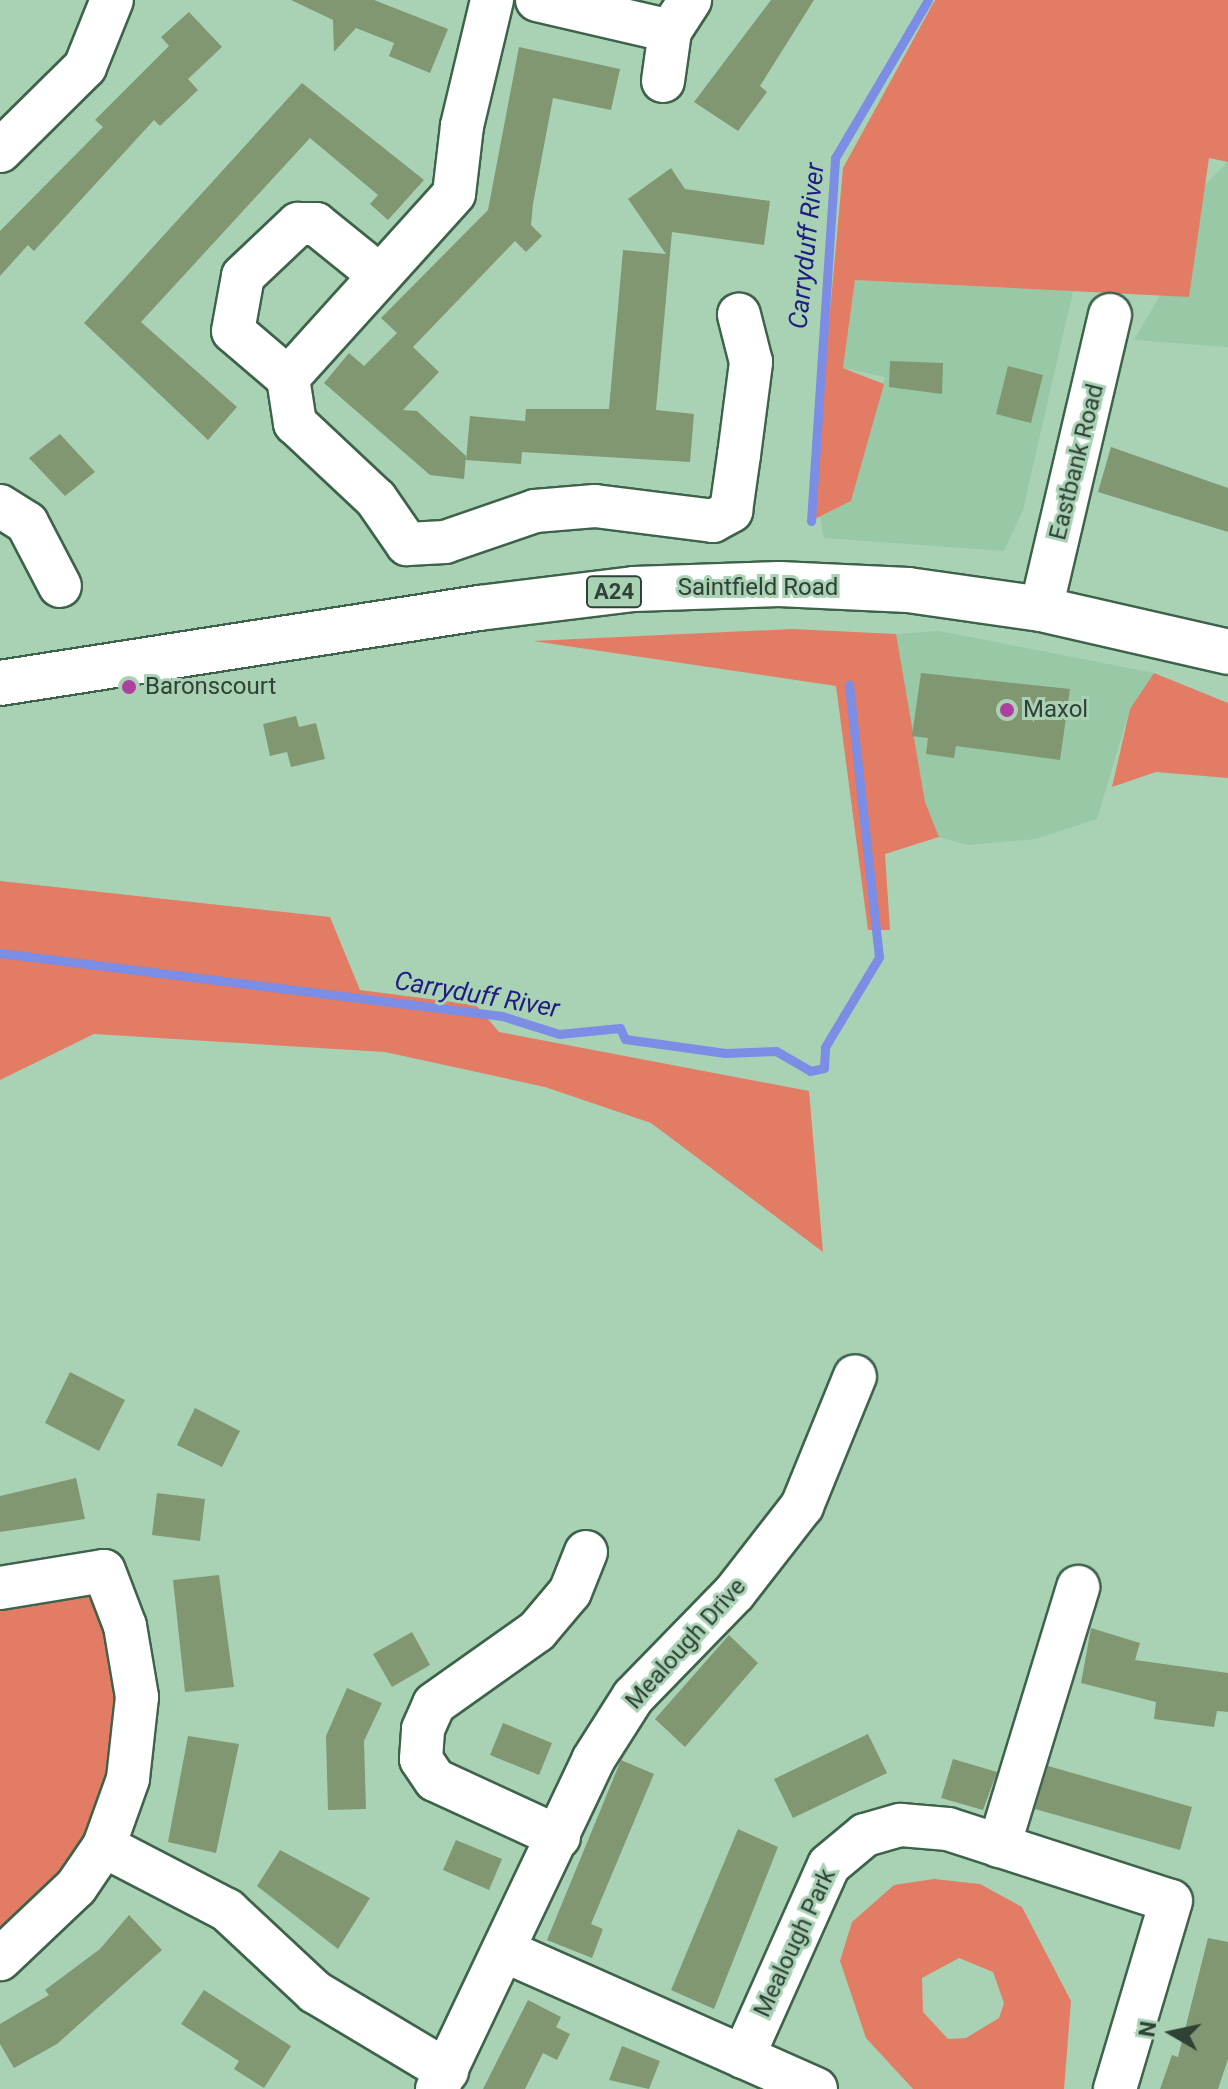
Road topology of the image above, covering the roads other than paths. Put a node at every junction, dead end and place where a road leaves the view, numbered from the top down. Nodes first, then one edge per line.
1 (112, 0) edge
2 (492, 0) edge
3 (537, 0) edge
4 (680, 16) edge
5 (663, 81) dead end
6 (0, 151) edge
7 (378, 274) junction
8 (739, 315) dead end
9 (1110, 315) dead end
10 (288, 378) junction
11 (0, 506) edge
12 (60, 586) dead end
13 (1041, 609) junction
14 (1228, 652) edge
15 (0, 683) edge
16 (855, 1376) dead end
17 (586, 1552) dead end
18 (1078, 1587) dead end
19 (0, 1588) edge
20 (559, 1837) junction
21 (104, 1846) junction
22 (999, 1846) junction
23 (507, 1952) junction
24 (0, 1959) edge
25 (743, 2057) junction
26 (442, 2080) edge
27 (808, 2088) edge
28 (1115, 2089) edge

1 - 6 street
2 - 7 street
3 - 4 street
4 - 5 street
7 - 10 street
7 - 10 street
8 - 10 street
9 - 13 street, Eastbank Road
11 - 12 street
13 - 14 highway, Saintfield Road / A24
13 - 15 highway, Saintfield Road / A24
16 - 20 street, Mealough Drive
17 - 20 street
18 - 22 street
19 - 21 street
20 - 23 street, Mealough Drive
21 - 24 street
21 - 26 street
22 - 25 street, Mealough Park
22 - 28 street, Mealough Park
23 - 25 street
23 - 26 street, Mealough Drive
25 - 27 street

